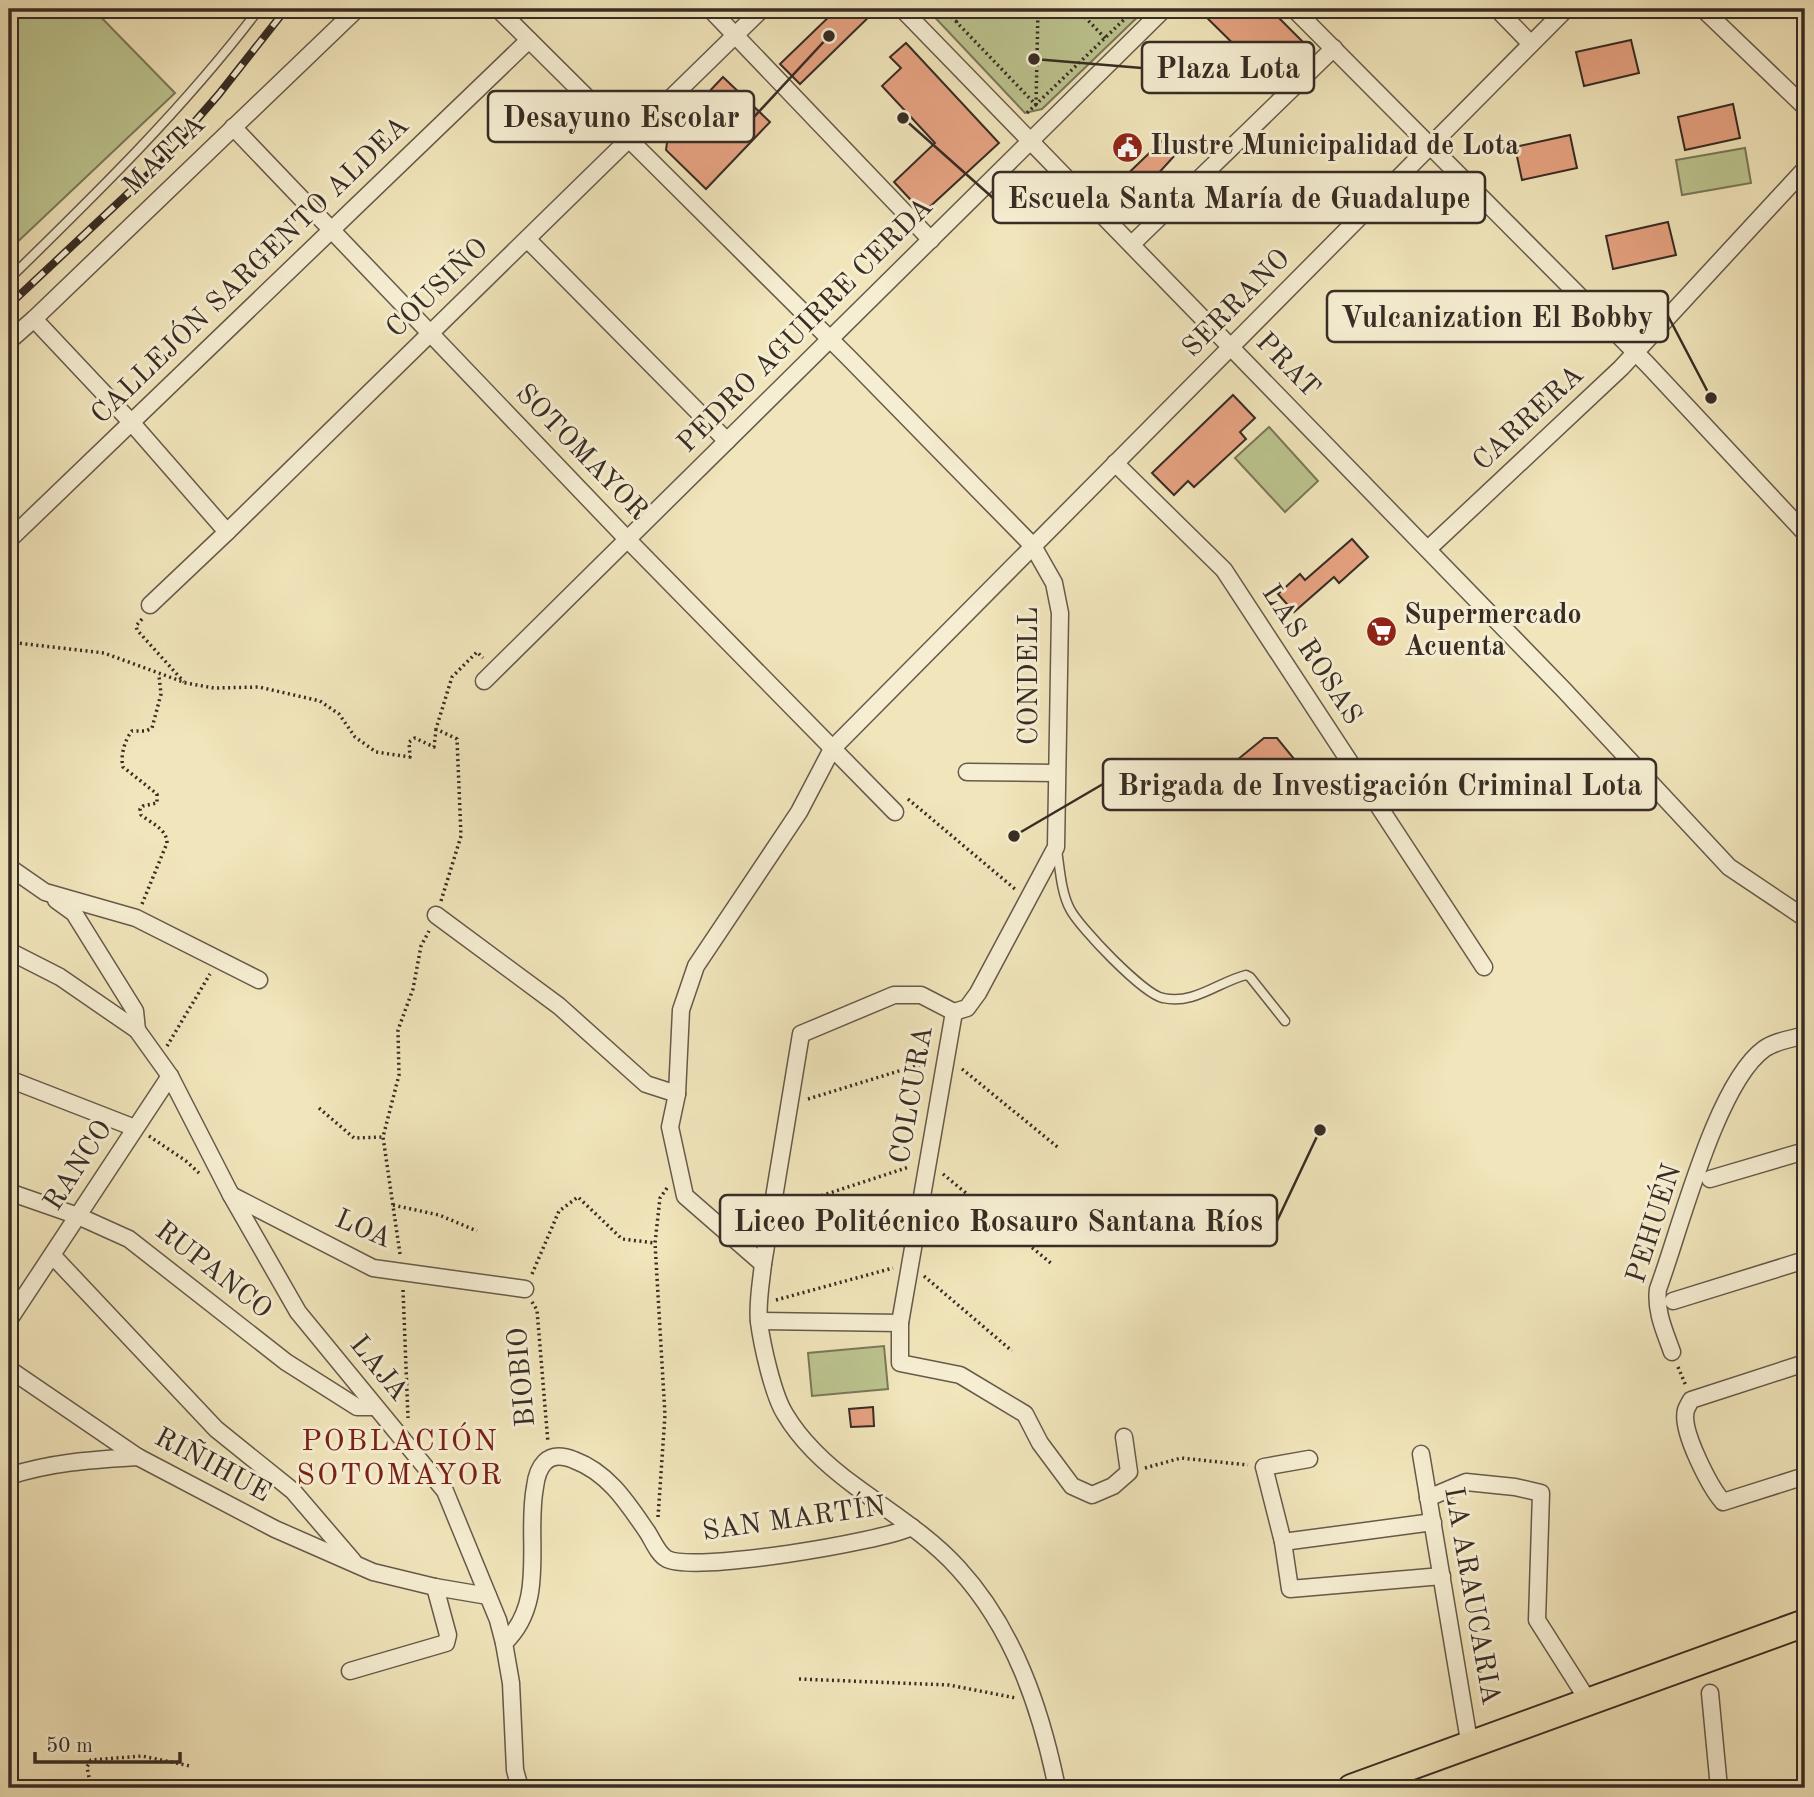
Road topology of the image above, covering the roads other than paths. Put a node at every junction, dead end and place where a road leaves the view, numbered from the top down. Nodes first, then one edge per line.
1 (259, 9) edge
2 (357, 9) edge
3 (498, 9) edge
4 (710, 9) edge
5 (762, 9) edge
6 (902, 9) edge
7 (1164, 9) edge
8 (1294, 9) edge
9 (1497, 9) edge
10 (1566, 9) edge
11 (1703, 9) edge
12 (735, 35) junction
13 (529, 40) junction
14 (1531, 44) junction
15 (1334, 48) junction
16 (1805, 107) edge
17 (233, 127) junction
18 (629, 139) junction
19 (1031, 140) junction
20 (1430, 146) junction
21 (1805, 169) edge
22 (331, 230) junction
23 (527, 239) junction
24 (931, 240) junction
25 (1132, 244) junction
26 (9, 279) edge
27 (34, 319) junction
28 (430, 333) junction
29 (830, 339) junction
30 (9, 341) edge
31 (1231, 346) junction
32 (1636, 353) junction
33 (131, 422) junction
34 (727, 441) junction
35 (1115, 463) junction
36 (227, 532) junction
37 (1805, 533) edge
38 (627, 539) junction
39 (9, 540) edge
40 (1033, 546) junction
41 (1428, 549) junction
42 (150, 605) road end
43 (489, 676) road end
44 (832, 749) junction
45 (967, 772) dead end
46 (1056, 773) junction
47 (895, 812) dead end
48 (1056, 847) junction
49 (9, 867) edge
50 (45, 892) junction
51 (436, 915) road end
52 (1805, 918) edge
53 (9, 951) edge
54 (1484, 967) dead end
55 (259, 980) dead end
56 (954, 1012) junction
57 (1285, 1021) dead end
58 (137, 1030) junction
59 (1805, 1035) edge
60 (170, 1076) junction
61 (9, 1080) edge
62 (677, 1094) junction
63 (135, 1128) junction
64 (1805, 1151) edge
65 (1710, 1179) dead end
66 (9, 1192) edge
67 (231, 1195) junction
68 (78, 1216) junction
69 (52, 1256) junction
70 (1805, 1260) edge
71 (763, 1264) junction
72 (524, 1289) road end
73 (1673, 1301) dead end
74 (9, 1320) edge
75 (759, 1321) junction
76 (900, 1323) junction
77 (1672, 1352) road end
78 (1805, 1363) edge
79 (9, 1369) edge
80 (374, 1407) junction
81 (1124, 1437) dead end
82 (1421, 1454) dead end
83 (138, 1457) junction
84 (1309, 1459) dead end
85 (9, 1476) edge
86 (1805, 1476) edge
87 (1429, 1498) junction
88 (1433, 1522) junction
89 (912, 1527) junction
90 (1283, 1542) junction
91 (357, 1566) junction
92 (1441, 1576) junction
93 (435, 1587) junction
94 (488, 1595) junction
95 (1805, 1623) edge
96 (504, 1643) junction
97 (350, 1671) dead end
98 (1710, 1693) dead end
99 (1588, 1702) junction
100 (1470, 1747) junction
101 (1384, 1783) edge
102 (520, 1788) edge
103 (1057, 1788) edge
104 (1351, 1788) edge
105 (1719, 1788) edge

1 - 26 lane
2 - 17 street, MATTA
3 - 13 street, CONDELL
4 - 12 street
5 - 12 street, COUSIÑO
6 - 19 street, PRAT
7 - 19 street, PEDRO AGUIRRE CERDA
8 - 15 street
9 - 14 street
10 - 14 street, SERRANO
11 - 16 street
12 - 18 street, COUSIÑO
12 - 24 street
13 - 18 street, CONDELL
13 - 22 street, CALLEJÓN SARGENTO ALDEA
14 - 20 street, SERRANO
15 - 20 street
15 - 25 street
17 - 22 street, SOTOMAYOR
17 - 27 street, MATTA
18 - 23 street, COUSIÑO
18 - 29 street, CONDELL
19 - 24 street, PEDRO AGUIRRE CERDA
19 - 25 street, PRAT
20 - 31 street, SERRANO
20 - 32 street
21 - 32 street, CARRERA
22 - 28 street, SOTOMAYOR
22 - 33 street, CALLEJÓN SARGENTO ALDEA
23 - 28 street, COUSIÑO
23 - 34 street
24 - 29 street, PEDRO AGUIRRE CERDA
25 - 31 street, PRAT
27 - 30 street, MATTA
27 - 33 street
28 - 36 street, COUSIÑO
28 - 38 street, SOTOMAYOR
29 - 34 street, PEDRO AGUIRRE CERDA
29 - 40 street, CONDELL
31 - 35 street, SERRANO
31 - 41 street, PRAT
32 - 37 street
32 - 41 street, CARRERA
33 - 36 street
33 - 39 street, CALLEJÓN SARGENTO ALDEA
34 - 38 street, PEDRO AGUIRRE CERDA
35 - 40 street, SERRANO
35 - 54 street, LAS ROSAS
36 - 42 street, COUSIÑO
38 - 43 street, PEDRO AGUIRRE CERDA
38 - 44 street, SOTOMAYOR
40 - 44 street, SERRANO
40 - 46 street, CONDELL
41 - 52 street, PRAT
44 - 47 street, SOTOMAYOR
44 - 62 street, SERRANO
45 - 46 street
46 - 48 street, CONDELL
48 - 56 street, CONDELL
48 - 57 lane
49 - 50 street
50 - 55 street
50 - 58 street
51 - 62 street
53 - 58 street
56 - 71 street
56 - 76 street, COLCURA
58 - 60 street, LAJA
59 - 77 street, PEHUÉN
60 - 63 street, RANCO
60 - 67 street, LAJA
61 - 63 street
62 - 71 street, SERRANO
63 - 68 street, RANCO
64 - 65 street
66 - 68 street, RUPANCO
67 - 72 street, LOA
67 - 80 street, LAJA
68 - 69 street, RANCO
68 - 80 street, RUPANCO
69 - 74 street, RANCO
69 - 91 street
70 - 73 street
71 - 75 street
75 - 76 street
75 - 89 street
76 - 81 street, COLCURA
78 - 86 street
79 - 83 street, RIÑIHUE
80 - 94 street, LAJA
82 - 87 street, LA ARAUCARIA
83 - 85 street
83 - 91 street, RIÑIHUE
84 - 90 street
87 - 88 street, LA ARAUCARIA
87 - 99 street
88 - 90 street
88 - 92 street, LA ARAUCARIA
89 - 96 street, SAN MARTÍN
89 - 103 street
90 - 92 street
91 - 93 street, RIÑIHUE
92 - 100 street, LA ARAUCARIA
93 - 94 street, RIÑIHUE
93 - 97 street
94 - 96 street, LAJA
95 - 99 main road
96 - 102 street, LAJA
98 - 105 street
99 - 100 main road
100 - 101 main road
101 - 104 main road

